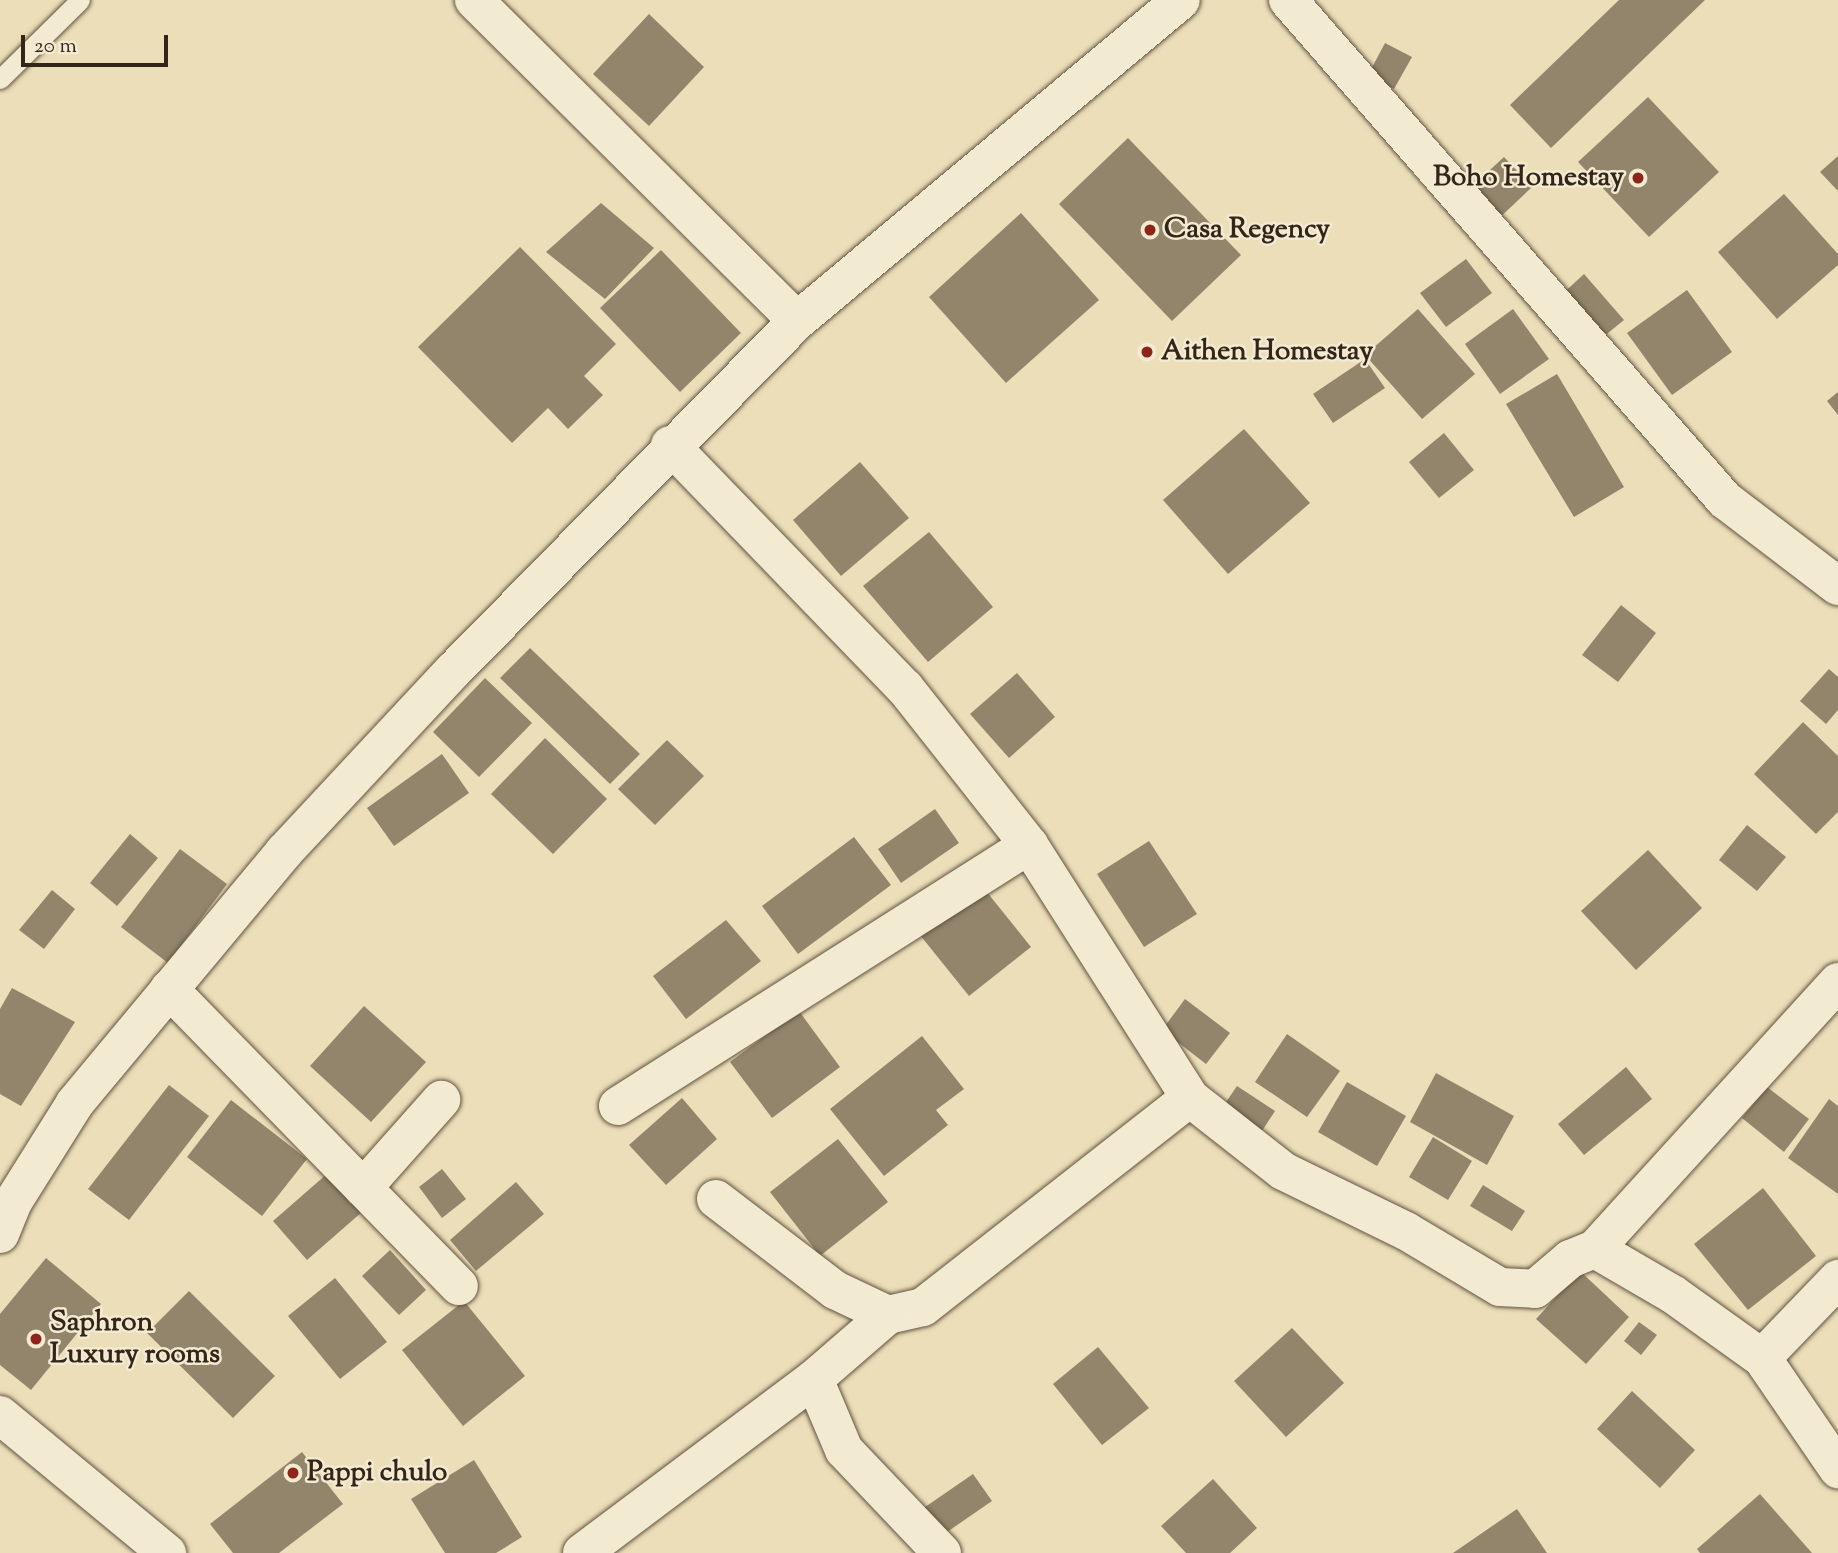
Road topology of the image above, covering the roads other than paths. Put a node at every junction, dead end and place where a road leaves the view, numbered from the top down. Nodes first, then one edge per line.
1 (80, 0) edge
2 (474, 0) edge
3 (1181, 0) edge
4 (1288, 0) edge
5 (0, 79) edge
6 (797, 320) junction
7 (670, 445) junction
8 (1838, 586) edge
9 (1029, 845) junction
10 (1838, 982) edge
11 (169, 989) junction
12 (1189, 1098) junction
13 (441, 1100) dead end
14 (618, 1106) dead end
15 (363, 1188) junction
16 (716, 1199) dead end
17 (0, 1234) edge
18 (1595, 1249) junction
19 (1838, 1279) edge
20 (459, 1286) dead end
21 (888, 1315) junction
22 (1762, 1358) junction
23 (814, 1379) junction
24 (0, 1415) edge
25 (1838, 1469) edge
26 (167, 1553) edge
27 (582, 1553) edge
28 (942, 1553) edge

1 - 5 lane
2 - 6 street
3 - 6 street
4 - 8 street
6 - 7 street
7 - 9 street
7 - 11 street
9 - 12 street
9 - 14 street
10 - 18 street
11 - 15 street
11 - 17 street
12 - 18 street
12 - 21 street
13 - 15 street
15 - 20 street
16 - 21 street
18 - 22 street
19 - 22 street
21 - 23 street
22 - 25 street
23 - 27 street
23 - 28 street
24 - 26 street

